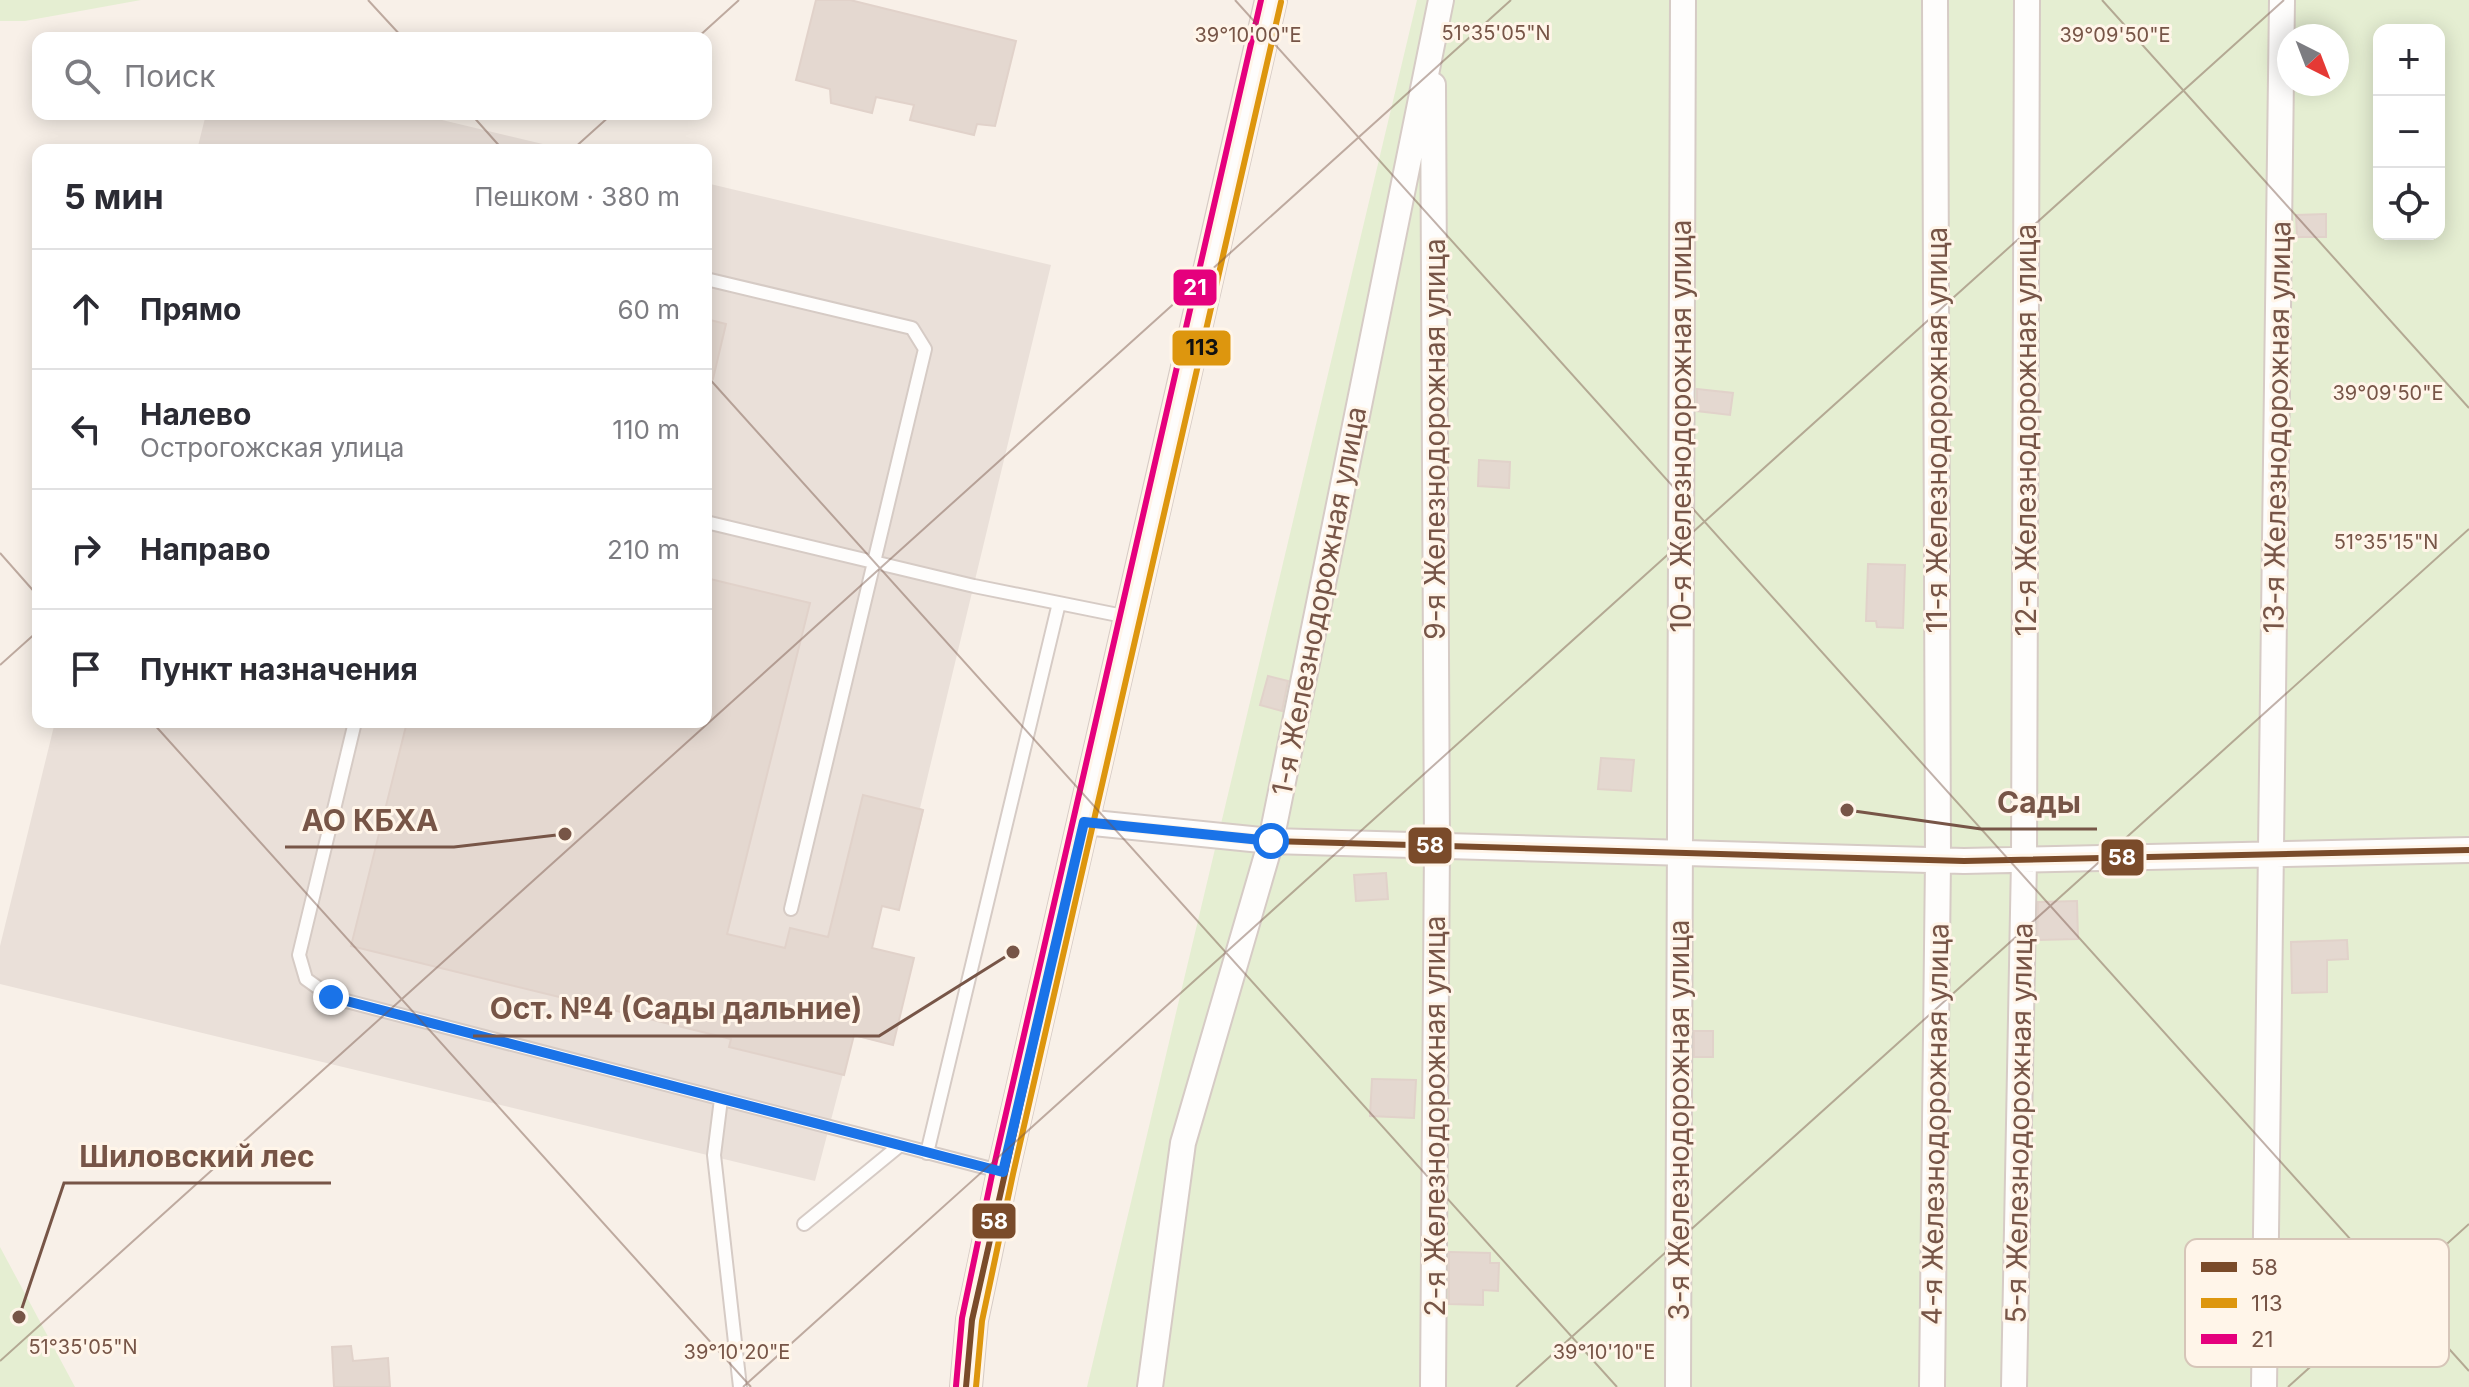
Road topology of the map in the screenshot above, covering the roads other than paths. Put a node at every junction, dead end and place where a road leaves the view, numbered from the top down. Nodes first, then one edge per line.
1 (1271, 0) edge
2 (1441, 0) edge
3 (1683, 0) edge
4 (1935, 0) edge
5 (2027, 0) edge
6 (2282, 0) edge
7 (1433, 32) junction
8 (712, 280) edge
9 (712, 523) edge
10 (875, 562) junction
11 (1059, 603) junction
12 (1131, 618) junction
13 (354, 728) edge
14 (1084, 822) junction
15 (1271, 841) junction
16 (1437, 846) junction
17 (2469, 850) edge
18 (1680, 853) junction
19 (2273, 855) junction
20 (1938, 860) junction
21 (2024, 860) junction
22 (791, 909) dead end
23 (721, 1099) junction
24 (899, 1146) junction
25 (927, 1153) junction
26 (1003, 1172) junction
27 (804, 1224) dead end
28 (2267, 1239) edge
29 (2264, 1367) edge
30 (740, 1387) edge
31 (966, 1387) edge
32 (1150, 1387) edge
33 (1433, 1387) edge
34 (1678, 1387) edge
35 (1932, 1387) edge
36 (2014, 1387) edge
37 (2264, 1387) edge

1 - 12 street
2 - 7 street, 1-я Железнодорожная улица
3 - 18 street, 10-я Железнодорожная улица
4 - 20 street, 11-я Железнодорожная улица
5 - 21 street, 12-я Железнодорожная улица
6 - 19 street, 13-я Железнодорожная улица
7 - 15 street, 1-я Железнодорожная улица
7 - 16 street, 9-я Железнодорожная улица
8 - 10 lane
9 - 10 lane
10 - 11 lane
10 - 22 lane
11 - 12 lane
11 - 25 lane
12 - 14 street
13 - 23 lane
14 - 15 street
14 - 26 street
15 - 16 street
15 - 32 street, 1-я Железнодорожная улица
16 - 18 street
16 - 33 street, 2-я Железнодорожная улица
17 - 19 street
18 - 20 street
18 - 34 street, 3-я Железнодорожная улица
19 - 21 street
19 - 28 street, 13-я Железнодорожная улица
20 - 21 street
20 - 35 street, 4-я Железнодорожная улица
21 - 36 street, 5-я Железнодорожная улица
23 - 24 lane
23 - 30 lane
24 - 25 lane
24 - 27 lane
25 - 26 lane
26 - 31 street
29 - 37 street, 13-я Железнодорожная улица

